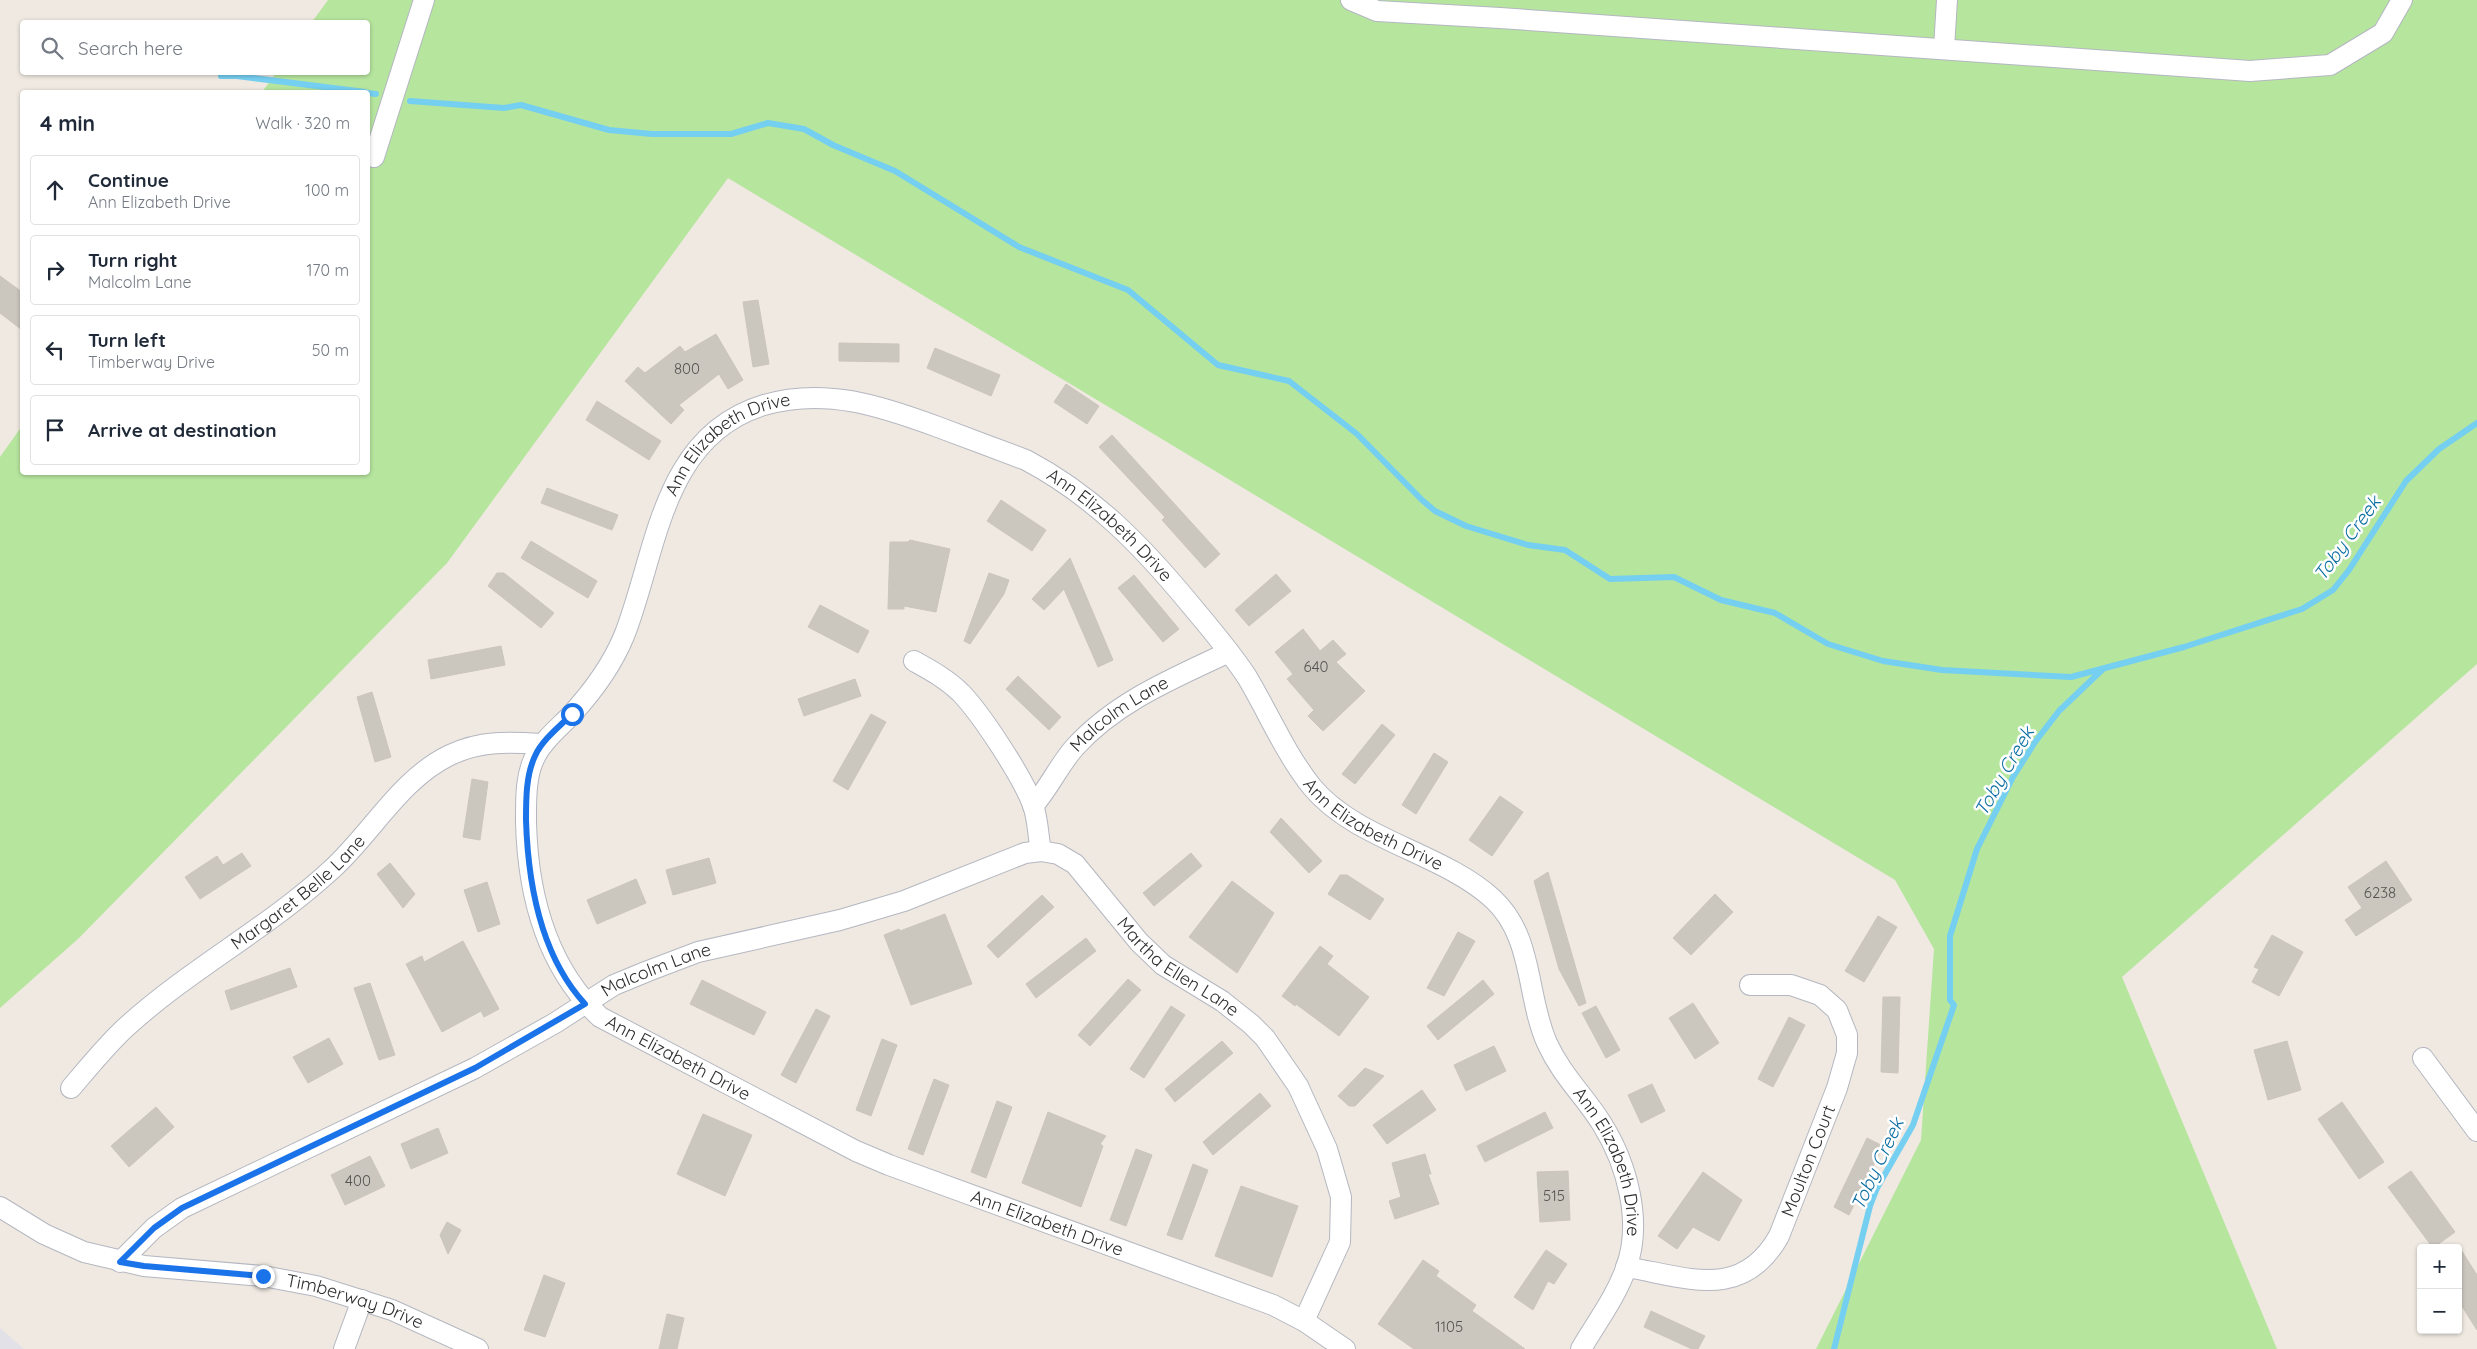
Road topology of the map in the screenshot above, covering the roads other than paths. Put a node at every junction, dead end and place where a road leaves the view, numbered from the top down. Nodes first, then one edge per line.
1 (424, 0) edge
2 (1351, 0) edge
3 (1947, 0) edge
4 (2402, 0) edge
5 (1944, 48) junction
6 (374, 157) dead end
7 (1229, 652) junction
8 (914, 661) dead end
9 (543, 744) junction
10 (1033, 806) junction
11 (1041, 850) junction
12 (1750, 984) dead end
13 (585, 1004) junction
14 (2423, 1058) dead end
15 (71, 1088) dead end
16 (2477, 1131) edge
17 (0, 1207) edge
18 (120, 1262) junction
19 (1626, 1268) junction
20 (362, 1300) junction
21 (1304, 1321) junction
22 (344, 1349) edge
23 (478, 1349) edge
24 (1345, 1349) edge
25 (1581, 1349) edge

1 - 6 street
2 - 5 street
3 - 5 street
4 - 5 street
7 - 9 street, Ann Elizabeth Drive
7 - 10 street, Malcolm Lane
7 - 19 street, Ann Elizabeth Drive
8 - 10 street
9 - 13 street, Ann Elizabeth Drive
9 - 15 street, Margaret Belle Lane
10 - 11 street
11 - 13 street, Malcolm Lane
11 - 21 street, Martha Ellen Lane
12 - 19 street, Moulton Court
13 - 18 street, Malcolm Lane
13 - 21 street, Ann Elizabeth Drive
14 - 16 street
17 - 18 street, Timberway Drive
18 - 20 street, Timberway Drive
19 - 25 street, Ann Elizabeth Drive
20 - 22 street
20 - 23 street, Timberway Drive
21 - 24 street, Ann Elizabeth Drive

